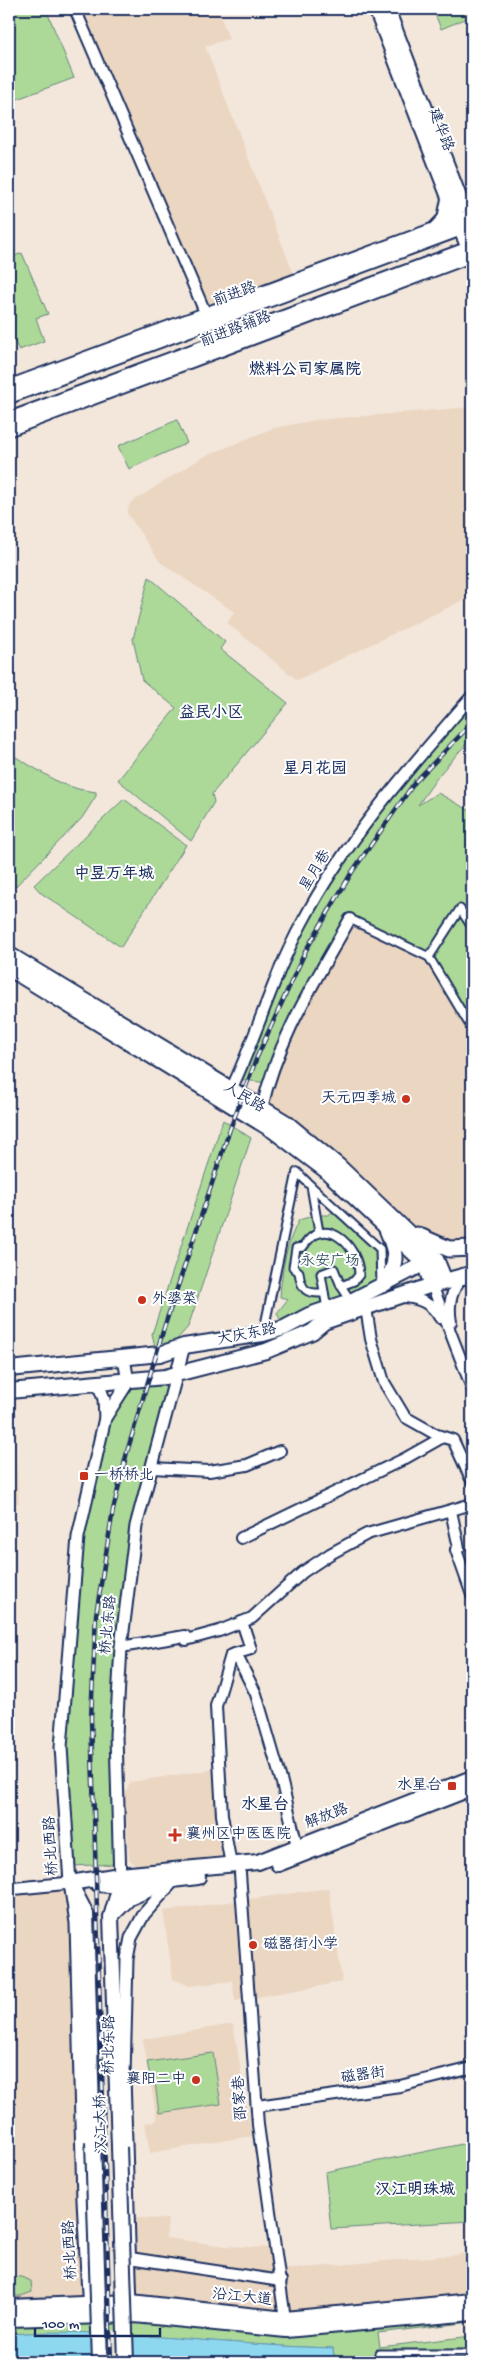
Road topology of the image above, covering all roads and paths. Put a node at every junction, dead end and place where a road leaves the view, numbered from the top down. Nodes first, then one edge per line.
1 (75, 9) edge
2 (376, 9) edge
3 (387, 9) edge
4 (453, 195) junction
5 (467, 219) edge
6 (438, 227) junction
7 (420, 244) junction
8 (471, 254) edge
9 (207, 318) junction
10 (9, 386) edge
11 (9, 396) edge
12 (9, 420) edge
13 (9, 430) edge
14 (472, 696) edge
15 (350, 919) joint
16 (472, 927) edge
17 (9, 955) edge
18 (429, 957) junction
19 (9, 968) edge
20 (472, 1029) edge
21 (231, 1090) junction
22 (262, 1108) junction
23 (311, 1186) junction
24 (391, 1225) junction
25 (319, 1232) junction
26 (472, 1249) edge
27 (430, 1262) junction
28 (467, 1275) edge
29 (438, 1284) junction
30 (341, 1286) junction
31 (381, 1287) junction
32 (324, 1293) junction
33 (399, 1296) junction
34 (351, 1301) junction
35 (366, 1308) junction
36 (327, 1309) junction
37 (262, 1334) junction
38 (455, 1345) junction
39 (184, 1346) junction
40 (124, 1358) junction
41 (9, 1369) edge
42 (176, 1373) junction
43 (128, 1382) junction
44 (98, 1383) junction
45 (472, 1388) edge
46 (9, 1392) edge
47 (105, 1418) junction
48 (443, 1437) junction
49 (280, 1451) dead end
50 (152, 1468) junction
51 (472, 1481) edge
52 (472, 1504) edge
53 (451, 1512) junction
54 (242, 1538) dead end
55 (472, 1595) edge
56 (242, 1622) junction
57 (121, 1647) junction
58 (236, 1654) junction
59 (472, 1778) edge
60 (472, 1788) edge
61 (297, 1846) junction
62 (236, 1869) junction
63 (120, 1880) junction
64 (174, 1880) junction
65 (70, 1882) junction
66 (9, 1889) edge
67 (111, 1917) junction
68 (472, 2068) edge
69 (257, 2106) junction
70 (130, 2258) junction
71 (281, 2281) junction
72 (472, 2301) edge
73 (9, 2307) edge
74 (131, 2309) junction
75 (89, 2311) junction
76 (472, 2313) edge
77 (9, 2319) edge
78 (285, 2319) junction
79 (472, 2354) edge
80 (378, 2360) dead end
81 (100, 2362) edge
82 (126, 2362) edge

1 - 9 street
2 - 4 main road, 建华路
3 - 4 main road, 建华路
4 - 5 main road, 建华路
4 - 5 main road
4 - 6 main road
5 - 6 street, 前进路辅路
5 - 7 main road, 前进路
5 - 8 main road, 建华路
6 - 7 main road
6 - 9 street, 前进路辅路
7 - 9 main road, 前进路
8 - 12 main road
8 - 13 street, 前进路辅路
9 - 10 street, 前进路辅路
9 - 11 main road, 前进路
14 - 21 street, 星月巷
15 - 18 street
15 - 22 street
16 - 18 street
17 - 21 main road, 人民路
18 - 20 street
19 - 24 main road, 人民路
21 - 22 main road, 人民路
22 - 24 main road, 人民路
23 - 25 street
23 - 31 street
23 - 37 street
24 - 26 main road
24 - 27 main road, 人民路
24 - 31 main road
25 - 30 street
25 - 32 street
26 - 27 main road, 大庆东路
27 - 29 main road, 人民路
27 - 31 main road, 大庆东路
28 - 29 main road, 大庆东路
28 - 38 street
29 - 33 main road, 大庆东路
29 - 38 street
30 - 32 street
30 - 34 street
31 - 34 main road, 大庆东路
32 - 36 street
33 - 35 main road, 大庆东路
33 - 38 street
34 - 36 main road, 大庆东路
35 - 42 main road, 大庆东路
35 - 48 street
36 - 37 main road, 大庆东路
37 - 39 main road, 大庆东路
38 - 45 street
39 - 40 main road, 大庆东路
39 - 42 street, 桥北东路
40 - 41 main road, 大庆东路
40 - 43 street
42 - 43 main road, 大庆东路
42 - 50 street, 桥北东路
43 - 44 main road, 大庆东路
43 - 47 street, 桥北西路
44 - 46 main road, 大庆东路
44 - 47 street
47 - 65 street, 桥北西路
48 - 51 street
48 - 54 street
49 - 50 street
50 - 57 street, 桥北东路
52 - 53 street
53 - 55 street
53 - 56 street
56 - 57 street
56 - 58 street
57 - 63 street, 桥北东路
58 - 61 street
58 - 62 street, 邵家巷
59 - 61 main road, 解放路
60 - 62 main road, 解放路
61 - 62 main road, 解放路
62 - 63 main road, 解放路
62 - 64 main road, 解放路
62 - 69 street, 邵家巷
63 - 64 main road, 解放路
63 - 65 main road, 解放路
63 - 67 main road, 汉江大桥
64 - 67 main road
64 - 70 street, 桥北东路
65 - 66 street, 解放路
65 - 67 main road
65 - 75 street, 桥北西路
65 - 81 main road, 汉江大桥, bridge
67 - 82 main road, 汉江大桥, bridge
68 - 69 street, 磁器街
69 - 71 street, 邵家巷
70 - 71 street
70 - 74 street, 桥北东路
71 - 78 street, 邵家巷
72 - 78 main road, 沿江大道
73 - 75 main road, 沿江大道
74 - 75 main road, 沿江大道
74 - 76 main road, 沿江大道
74 - 78 main road, 沿江大道
75 - 77 main road, 沿江大道
79 - 80 street

